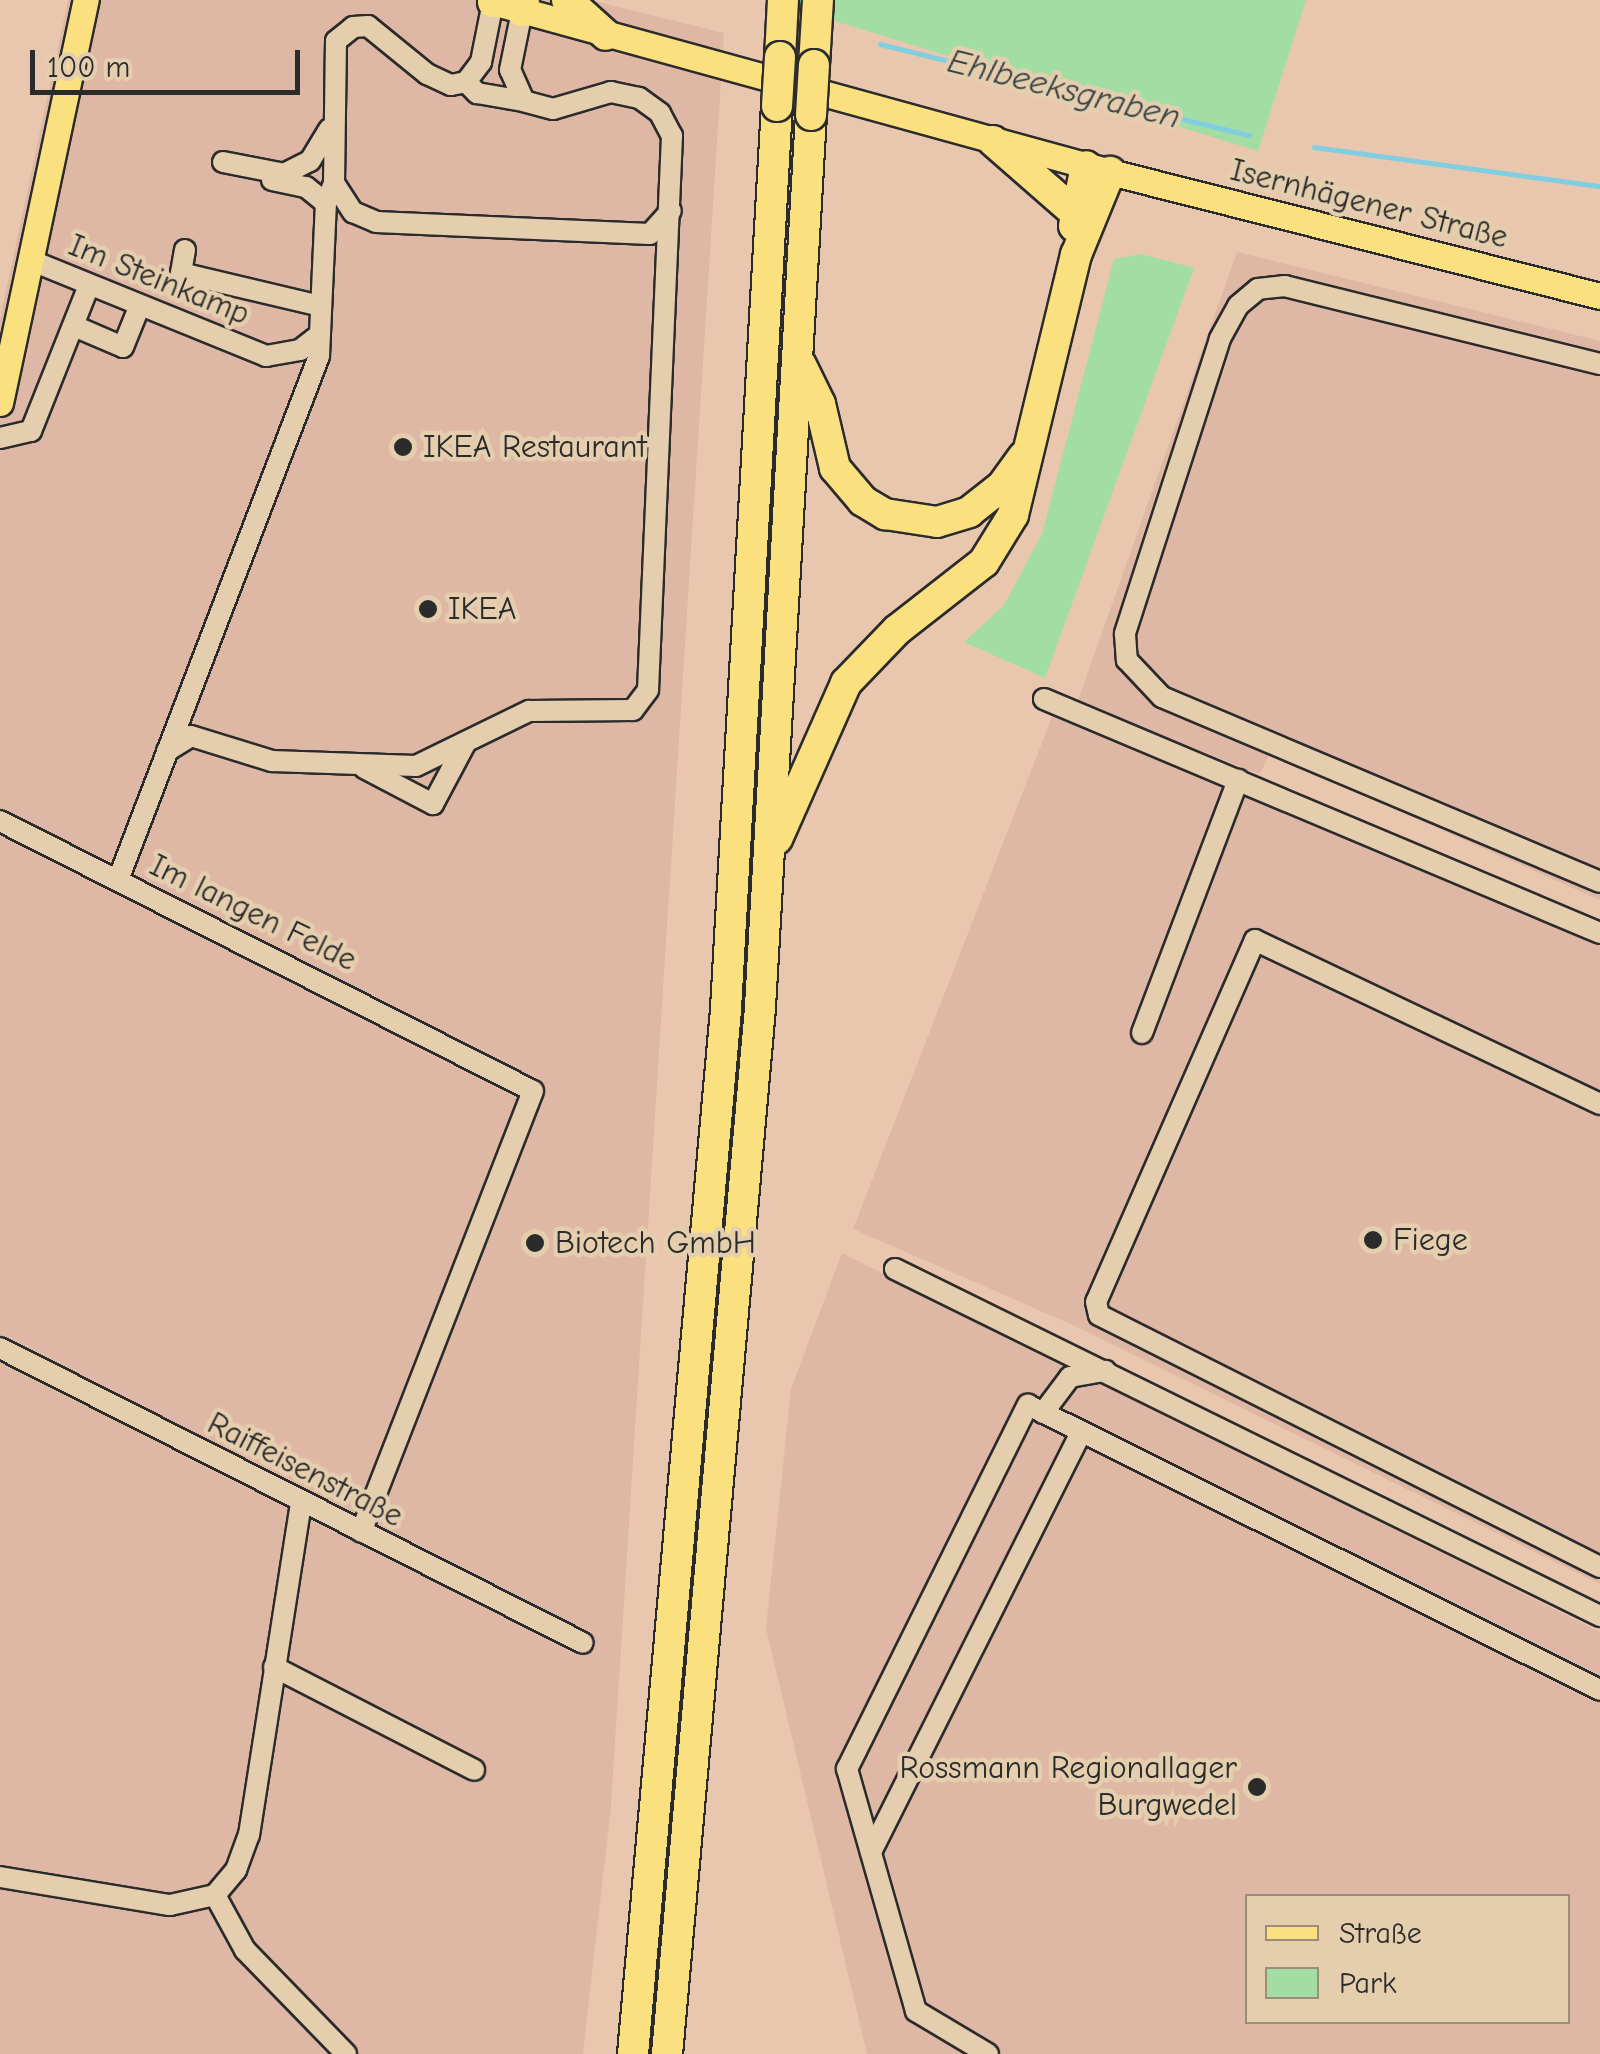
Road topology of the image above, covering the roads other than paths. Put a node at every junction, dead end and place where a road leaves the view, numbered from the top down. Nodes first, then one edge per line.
1 (86, 0) edge
2 (567, 0) edge
3 (783, 0) edge
4 (818, 0) edge
5 (504, 3) edge
6 (606, 34) junction
7 (466, 82) junction
8 (524, 101) junction
9 (330, 127) junction
10 (992, 140) junction
11 (1098, 169) junction
12 (330, 193) junction
13 (671, 211) junction
14 (1073, 211) junction
15 (186, 250) dead end
16 (1076, 254) junction
17 (30, 260) junction
18 (89, 285) junction
19 (1600, 296) edge
20 (140, 305) junction
21 (321, 306) junction
22 (74, 326) junction
23 (319, 335) junction
24 (800, 362) junction
25 (1600, 364) edge
26 (0, 403) edge
27 (0, 438) edge
28 (1028, 451) junction
29 (1044, 699) dead end
30 (186, 712) junction
31 (466, 742) junction
32 (215, 745) junction
33 (167, 751) junction
34 (363, 767) junction
35 (1238, 780) junction
36 (0, 821) edge
37 (771, 851) junction
38 (118, 880) junction
39 (1600, 882) edge
40 (1600, 933) edge
41 (1142, 1033) dead end
42 (1600, 1104) edge
43 (895, 1269) dead end
44 (0, 1348) edge
45 (1105, 1371) junction
46 (1043, 1414) junction
47 (1080, 1432) junction
48 (301, 1502) junction
49 (361, 1532) junction
50 (1600, 1567) edge
51 (1600, 1616) edge
52 (583, 1643) dead end
53 (274, 1667) junction
54 (1600, 1690) edge
55 (474, 1770) dead end
56 (871, 1852) junction
57 (0, 1877) edge
58 (215, 1895) junction
59 (346, 2054) edge
60 (633, 2054) edge
61 (668, 2054) edge
62 (988, 2054) edge

1 - 17 main road
2 - 6 highway
3 - 60 highway, bridge
4 - 24 highway, bridge
5 - 6 main road, Isernhägener Straße
5 - 7 street
5 - 8 street
6 - 10 main road, Isernhägener Straße
7 - 8 street
7 - 9 street
8 - 13 street
9 - 12 street
9 - 12 street
10 - 11 main road, Isernhägener Straße
10 - 14 highway
11 - 14 highway
11 - 16 highway
11 - 19 main road, Isernhägener Straße
12 - 13 street
12 - 21 street
13 - 31 street
14 - 16 highway
15 - 21 street
16 - 28 highway
17 - 18 street, Im Steinkamp
17 - 26 main road
18 - 20 street, Im Steinkamp
18 - 22 street
20 - 22 street
20 - 23 street, Im Steinkamp
21 - 23 street
22 - 27 street
23 - 30 street
24 - 28 highway
24 - 37 highway
25 - 39 street
28 - 37 highway
29 - 35 street
30 - 32 street
30 - 33 street
31 - 34 street
31 - 34 street
32 - 33 street
32 - 34 street
33 - 38 street
35 - 40 street
35 - 41 street
36 - 38 street, Im langen Felde
37 - 61 highway
38 - 49 street, Im langen Felde
42 - 50 street
43 - 45 street
44 - 48 street, Raiffeisenstraße
45 - 46 street
45 - 51 street
46 - 47 street
46 - 56 street
47 - 54 street
47 - 56 street
48 - 49 street, Raiffeisenstraße
48 - 53 street
49 - 52 street, Raiffeisenstraße
53 - 55 street
53 - 58 street
56 - 62 street
57 - 58 street
58 - 59 street

